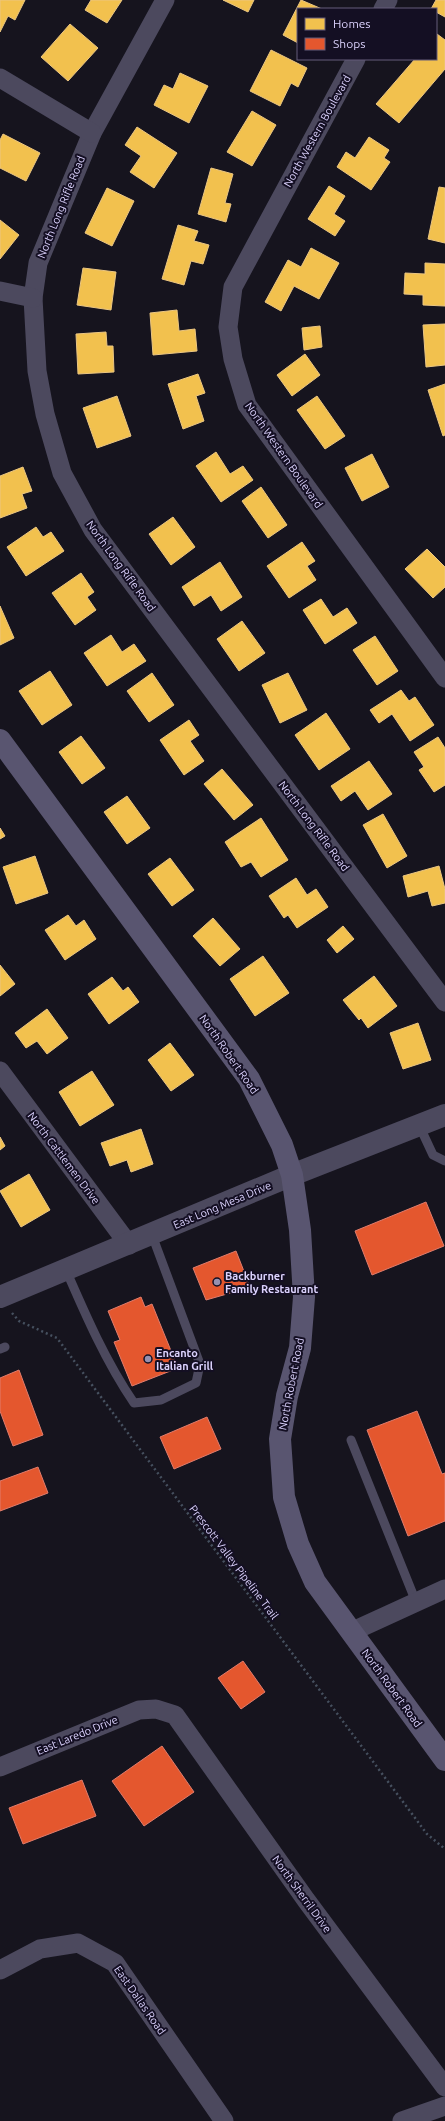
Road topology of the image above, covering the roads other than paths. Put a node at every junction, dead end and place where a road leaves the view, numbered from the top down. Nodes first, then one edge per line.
1 (165, 0) edge
2 (355, 60) edge
3 (0, 78) edge
4 (92, 133) junction
5 (0, 291) edge
6 (33, 298) junction
7 (445, 678) edge
8 (0, 740) edge
9 (445, 1002) edge
10 (0, 1071) edge
11 (445, 1115) edge
12 (419, 1125) junction
13 (445, 1161) edge
14 (292, 1175) junction
15 (152, 1235) junction
16 (129, 1245) junction
17 (66, 1270) junction
18 (5, 1303) edge
19 (351, 1440) dead end
20 (445, 1589) edge
21 (416, 1602) junction
22 (351, 1632) junction
23 (156, 1709) joint
24 (445, 1760) edge
25 (0, 1767) edge
26 (0, 1970) edge
27 (445, 2087) edge
28 (445, 2106) edge
29 (224, 2121) edge
30 (402, 2121) edge

1 - 4 street, North Long Rifle Road
2 - 7 street, North Western Boulevard
3 - 4 street
4 - 6 street, North Long Rifle Road
5 - 6 street
6 - 9 street, North Long Rifle Road
8 - 14 main road, North Robert Road
10 - 16 street, North Cattlemen Drive
11 - 12 street, East Long Mesa Drive
12 - 13 lane
12 - 14 street, East Long Mesa Drive
14 - 15 street, East Long Mesa Drive
14 - 22 main road, North Robert Road
15 - 16 street, East Long Mesa Drive
15 - 17 lane
16 - 17 street, East Long Mesa Drive
17 - 18 street, East Long Mesa Drive
19 - 21 lane
20 - 21 street
21 - 22 street
22 - 24 main road, North Robert Road
23 - 25 street, East Laredo Drive
23 - 27 street, North Sherril Drive
26 - 29 street, East Dallas Road
28 - 30 street

